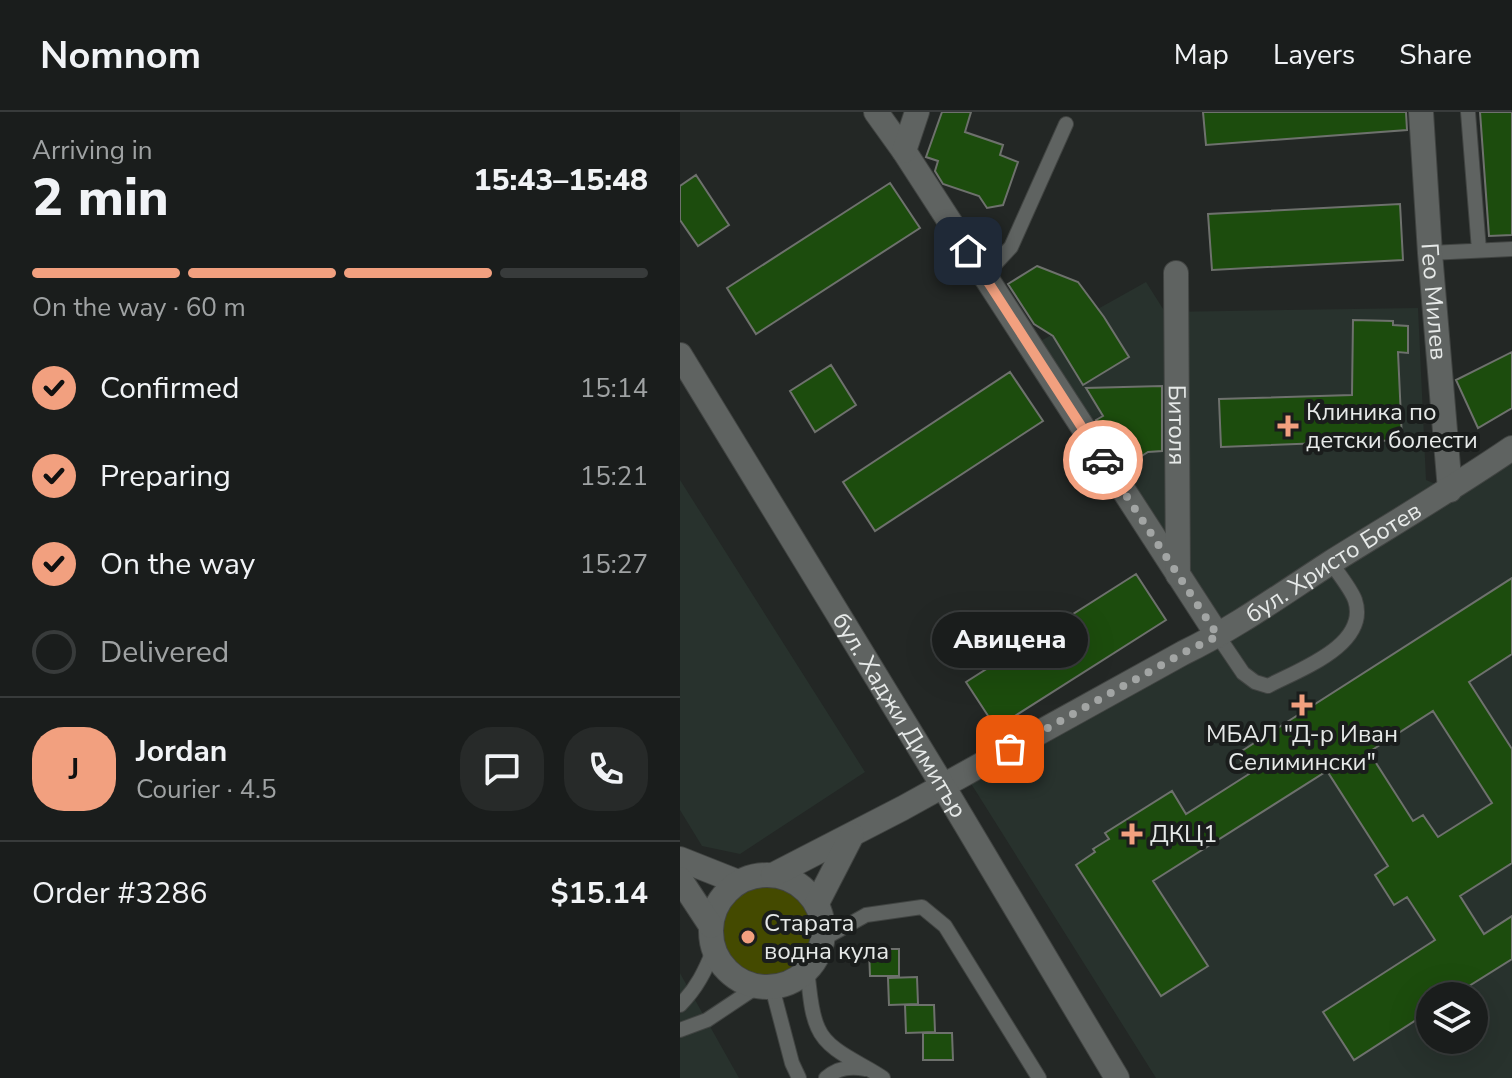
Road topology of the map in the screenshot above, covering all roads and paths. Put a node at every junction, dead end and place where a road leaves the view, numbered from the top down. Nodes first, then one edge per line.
1 (876, 112) edge
2 (917, 112) edge
3 (1421, 112) edge
4 (1468, 112) edge
5 (1066, 124) dead end
6 (904, 151) junction
7 (1512, 249) edge
8 (1479, 250) junction
9 (1430, 253) junction
10 (1176, 273) dead end
11 (984, 276) junction
12 (680, 355) edge
13 (1512, 448) edge
14 (1450, 490) junction
15 (1331, 563) junction
16 (1178, 575) junction
17 (1218, 636) junction
18 (943, 786) junction
19 (852, 835) junction
20 (680, 859) edge
21 (773, 875) junction
22 (680, 879) edge
23 (738, 882) junction
24 (817, 903) junction
25 (701, 924) edge
26 (823, 939) junction
27 (807, 971) junction
28 (765, 987) junction
29 (680, 1005) edge
30 (680, 1030) edge
31 (869, 1070) junction
32 (799, 1078) edge
33 (826, 1078) edge
34 (883, 1078) edge
35 (1039, 1078) edge
36 (1117, 1078) edge

1 - 6 street
2 - 6 street
3 - 9 street, Гео Милев
4 - 8 lane
5 - 11 lane
6 - 11 street
7 - 8 lane
8 - 9 lane
9 - 14 street, Гео Милев
10 - 16 street, Битоля
11 - 16 street
12 - 18 street, бул. Хаджи Димитър
13 - 14 street, бул. Христо Ботев
14 - 15 street, бул. Христо Ботев
15 - 17 street, бул. Христо Ботев
15 - 17 lane
16 - 17 street
17 - 18 street, бул. Христо Ботев
18 - 19 street, бул. Христо Ботев
18 - 36 street, бул. Хаджи Димитър
19 - 21 street, бул. Христо Ботев
19 - 24 street
20 - 23 street
21 - 23 street
21 - 24 street
22 - 25 street
23 - 25 street
24 - 26 street
25 - 28 street
25 - 29 lane
26 - 27 street
26 - 35 lane
27 - 28 street
27 - 31 lane
28 - 30 lane
28 - 32 lane
31 - 33 lane
31 - 34 lane

